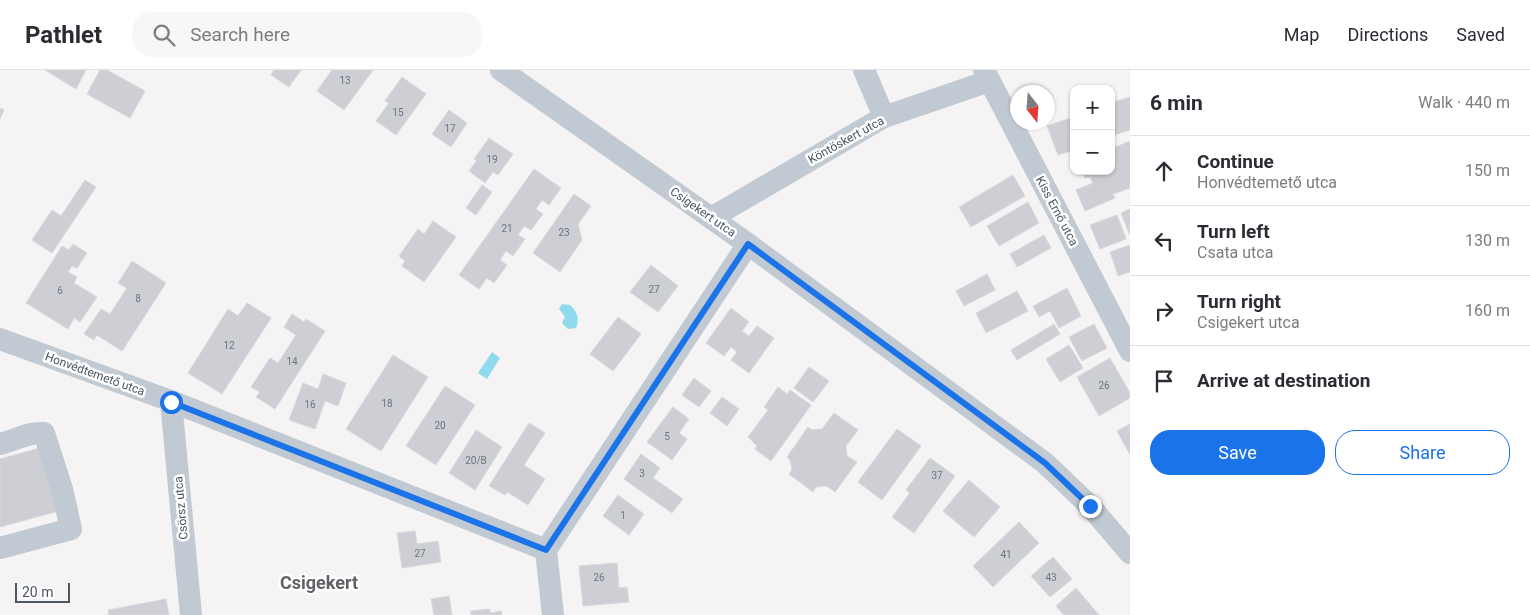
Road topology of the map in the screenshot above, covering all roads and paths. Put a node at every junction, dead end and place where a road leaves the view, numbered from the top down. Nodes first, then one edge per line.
1 (501, 70) edge
2 (864, 70) edge
3 (986, 76) edge
4 (884, 117) junction
5 (712, 218) junction
6 (748, 244) junction
7 (0, 339) edge
8 (1130, 351) edge
9 (171, 402) junction
10 (0, 444) edge
11 (0, 548) edge
12 (546, 550) junction
13 (1130, 552) edge
14 (191, 615) edge
15 (553, 615) edge

1 - 5 street, Csigekert utca
2 - 4 street
3 - 4 street, Köntöskert utca
3 - 8 street, Kiss Ernő utca
4 - 5 street, Köntöskert utca
5 - 6 street, Csigekert utca
6 - 12 street
6 - 13 street, Csigekert utca
7 - 9 street, Honvédtemető utca
9 - 12 street, Honvédtemető utca
9 - 14 street, Csörsz utca
10 - 11 street
12 - 15 street

